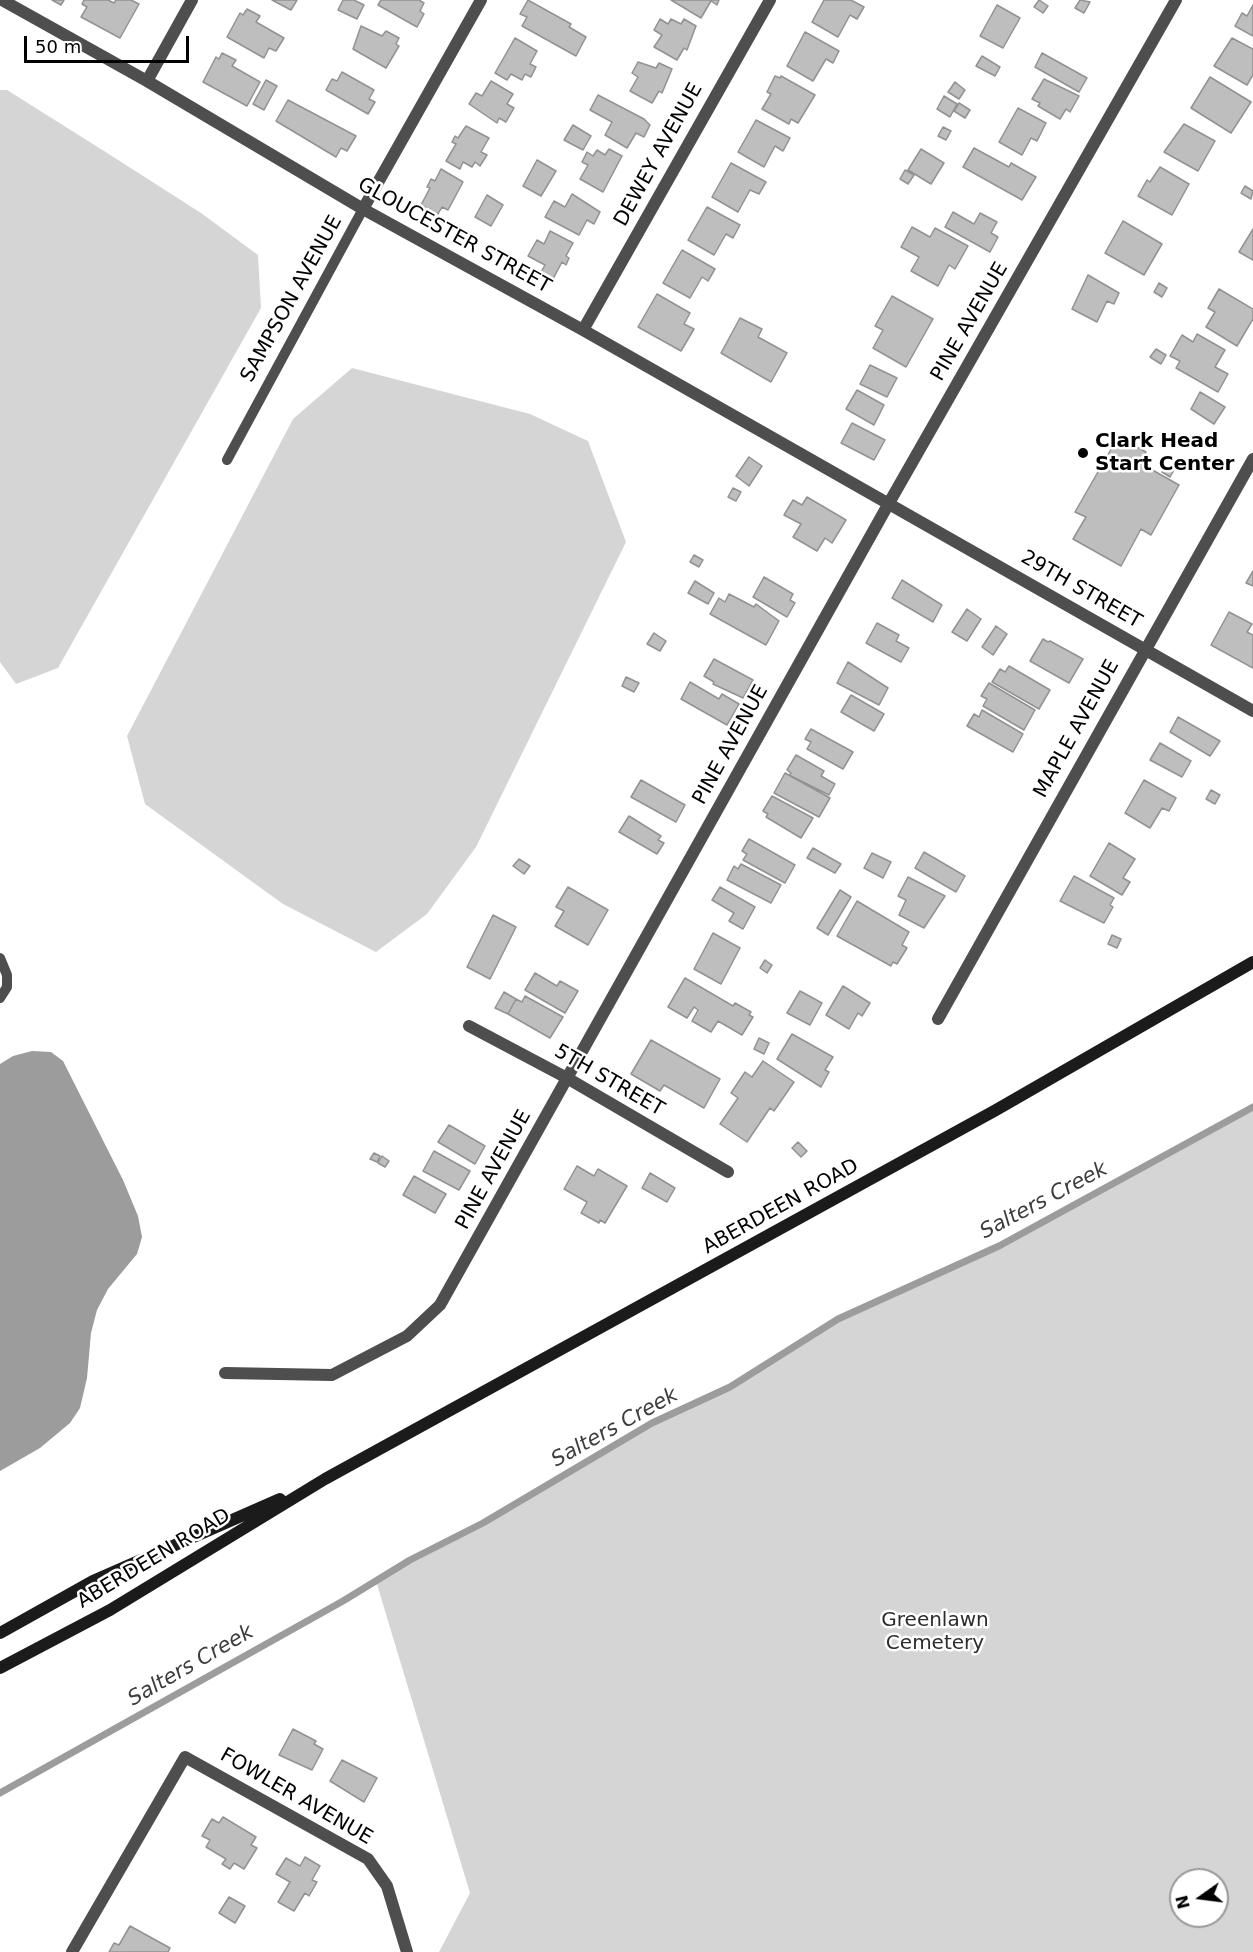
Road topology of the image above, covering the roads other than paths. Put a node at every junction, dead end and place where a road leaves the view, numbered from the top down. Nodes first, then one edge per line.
1 (3, 0) edge
2 (192, 0) edge
3 (481, 0) edge
4 (770, 0) edge
5 (1176, 0) edge
6 (147, 81) junction
7 (363, 209) junction
8 (583, 330) junction
9 (1253, 459) edge
10 (227, 460) dead end
11 (889, 503) junction
12 (1144, 649) junction
13 (1253, 711) edge
14 (0, 958) edge
15 (1253, 962) edge
16 (0, 998) edge
17 (938, 1019) dead end
18 (469, 1026) dead end
19 (567, 1078) junction
20 (728, 1172) dead end
21 (225, 1373) dead end
22 (325, 1479) junction
23 (0, 1633) edge
24 (0, 1668) edge
25 (406, 1949) edge
26 (72, 1952) edge

1 - 6 street, GLOUCESTER STREET
2 - 6 street
3 - 7 street, SAMPSON AVENUE
4 - 8 street, DEWEY AVENUE
5 - 11 street, PINE AVENUE
6 - 7 street, GLOUCESTER STREET
7 - 8 street, GLOUCESTER STREET
7 - 10 lane, SAMPSON AVENUE
8 - 11 street, GLOUCESTER STREET
9 - 12 street, MAPLE AVENUE
11 - 12 street, 29TH STREET
11 - 19 street, PINE AVENUE
12 - 13 street, 29TH STREET
12 - 17 street, MAPLE AVENUE
14 - 16 lane
15 - 22 main road, ABERDEEN ROAD
18 - 19 street, 5TH STREET
19 - 20 street, 5TH STREET
19 - 21 street, PINE AVENUE
22 - 23 main road, ABERDEEN ROAD
22 - 24 main road, ABERDEEN ROAD
25 - 26 street, FOWLER AVENUE

